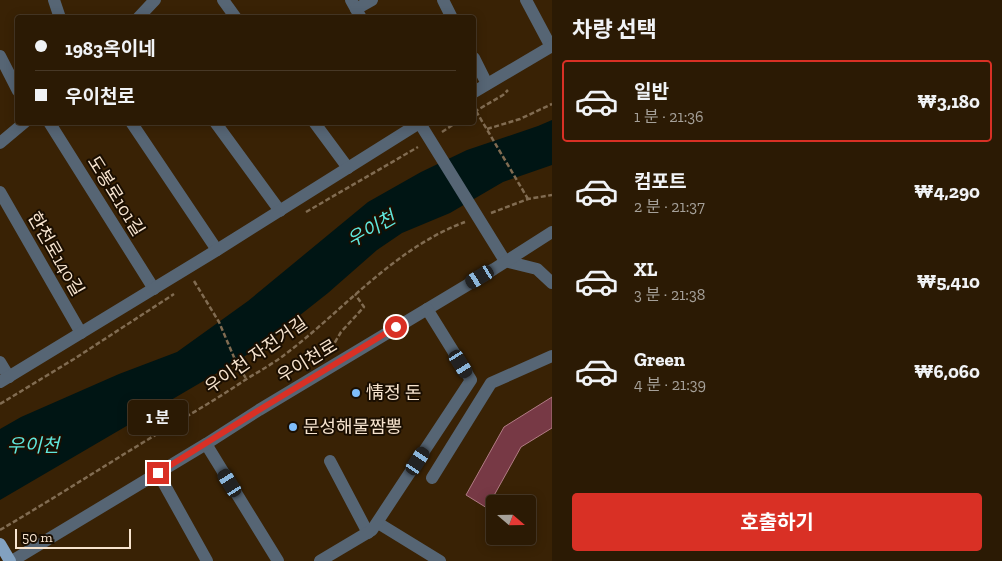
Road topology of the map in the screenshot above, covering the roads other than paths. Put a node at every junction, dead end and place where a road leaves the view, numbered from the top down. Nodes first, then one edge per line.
1 (54, 0) edge
2 (223, 0) edge
3 (372, 0) edge
4 (443, 0) edge
5 (526, 0) edge
6 (150, 2) edge
7 (356, 9) edge
8 (59, 15) edge
9 (140, 15) edge
10 (234, 15) edge
11 (450, 15) edge
12 (551, 46) edge
13 (0, 56) edge
14 (476, 62) edge
15 (487, 84) junction
16 (15, 85) edge
17 (476, 91) edge
18 (21, 125) edge
19 (51, 125) edge
20 (133, 125) edge
21 (218, 125) edge
22 (316, 125) edge
23 (417, 125) edge
24 (421, 125) edge
25 (0, 143) edge
26 (348, 168) junction
27 (0, 192) edge
28 (280, 210) junction
29 (552, 232) edge
30 (217, 250) junction
31 (505, 262) junction
32 (552, 284) edge
33 (154, 289) junction
34 (427, 309) junction
35 (81, 333) junction
36 (552, 356) edge
37 (0, 362) edge
38 (4, 380) edge
39 (206, 444) junction
40 (330, 462) dead end
41 (158, 473) junction
42 (432, 478) dead end
43 (378, 522) junction
44 (368, 533) junction
45 (0, 544) edge
46 (336, 557) edge
47 (11, 561) edge
48 (208, 561) edge
49 (278, 561) edge
50 (320, 561) edge
51 (440, 561) edge

1 - 8 street
2 - 10 street
3 - 7 street
4 - 11 street
5 - 12 street
6 - 9 street
12 - 15 street
13 - 16 street
14 - 15 street
15 - 17 street
18 - 25 street
19 - 33 street, 도봉로101길
20 - 30 street
21 - 28 street
22 - 26 street
23 - 26 street
24 - 31 street
26 - 28 street
27 - 35 street, 한천로140길
28 - 30 street
29 - 31 street, 우이천로
30 - 33 street
31 - 32 street
31 - 34 street, 우이천로
33 - 35 street
34 - 39 street, 우이천로
34 - 43 street
35 - 38 street
36 - 42 street
37 - 38 street
39 - 41 street, 우이천로
39 - 49 street
40 - 44 street
41 - 47 street, 우이천로
41 - 48 street
43 - 44 street
43 - 51 street
44 - 46 street
45 - 47 main road
46 - 50 street

